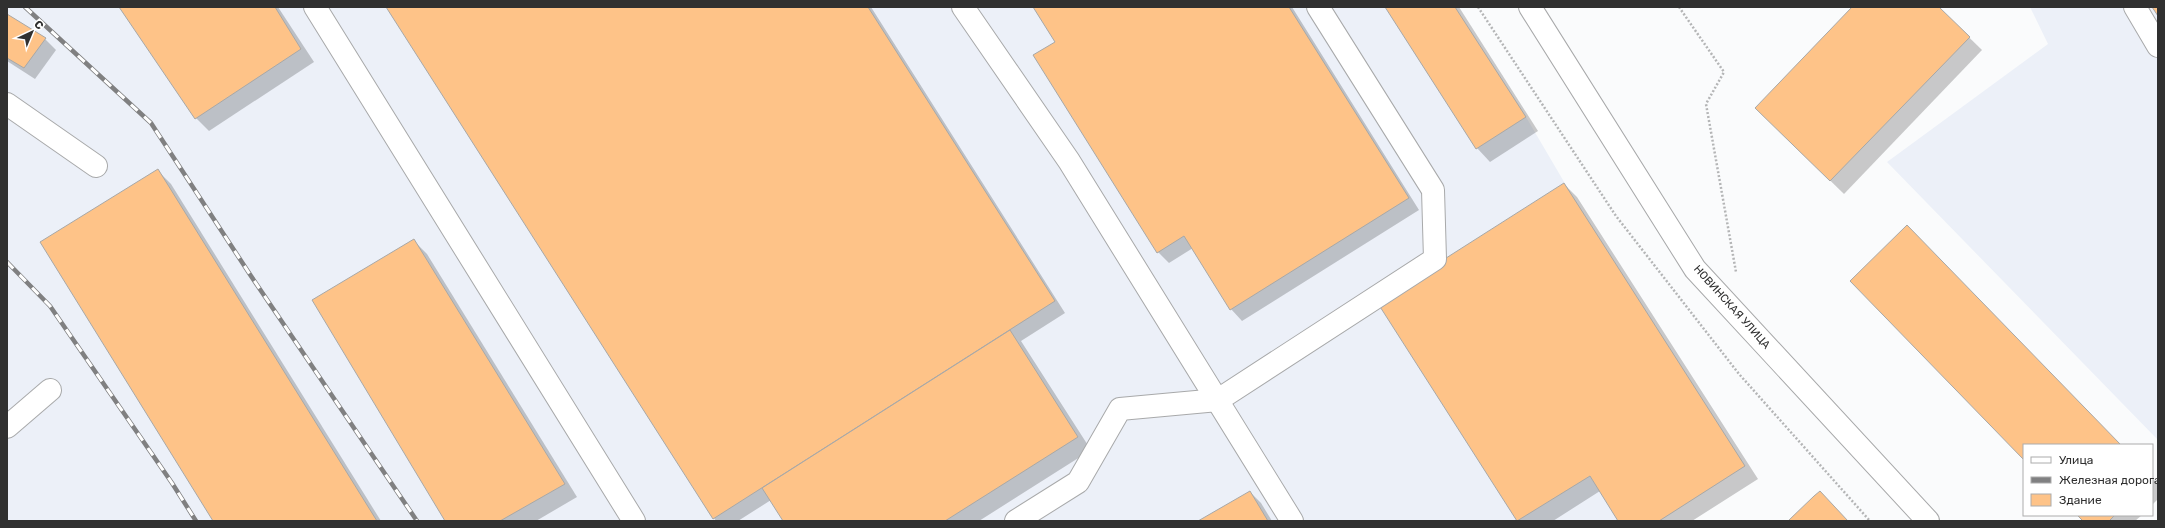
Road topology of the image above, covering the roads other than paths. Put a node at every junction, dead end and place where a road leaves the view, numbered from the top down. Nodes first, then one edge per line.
1 (315, 7) edge
2 (963, 7) edge
3 (1318, 7) edge
4 (1530, 7) edge
5 (2135, 7) edge
6 (2158, 46) edge
7 (7, 104) edge
8 (96, 166) dead end
9 (50, 390) dead end
10 (1218, 400) junction
11 (7, 427) edge
12 (634, 521) edge
13 (1016, 521) edge
14 (1292, 521) edge
15 (1928, 521) edge

1 - 12 main road
2 - 10 main road
3 - 10 main road
4 - 15 main road, НОВИНСКАЯ УЛИЦА
5 - 6 main road
7 - 8 main road
9 - 11 main road
10 - 13 main road
10 - 14 main road

